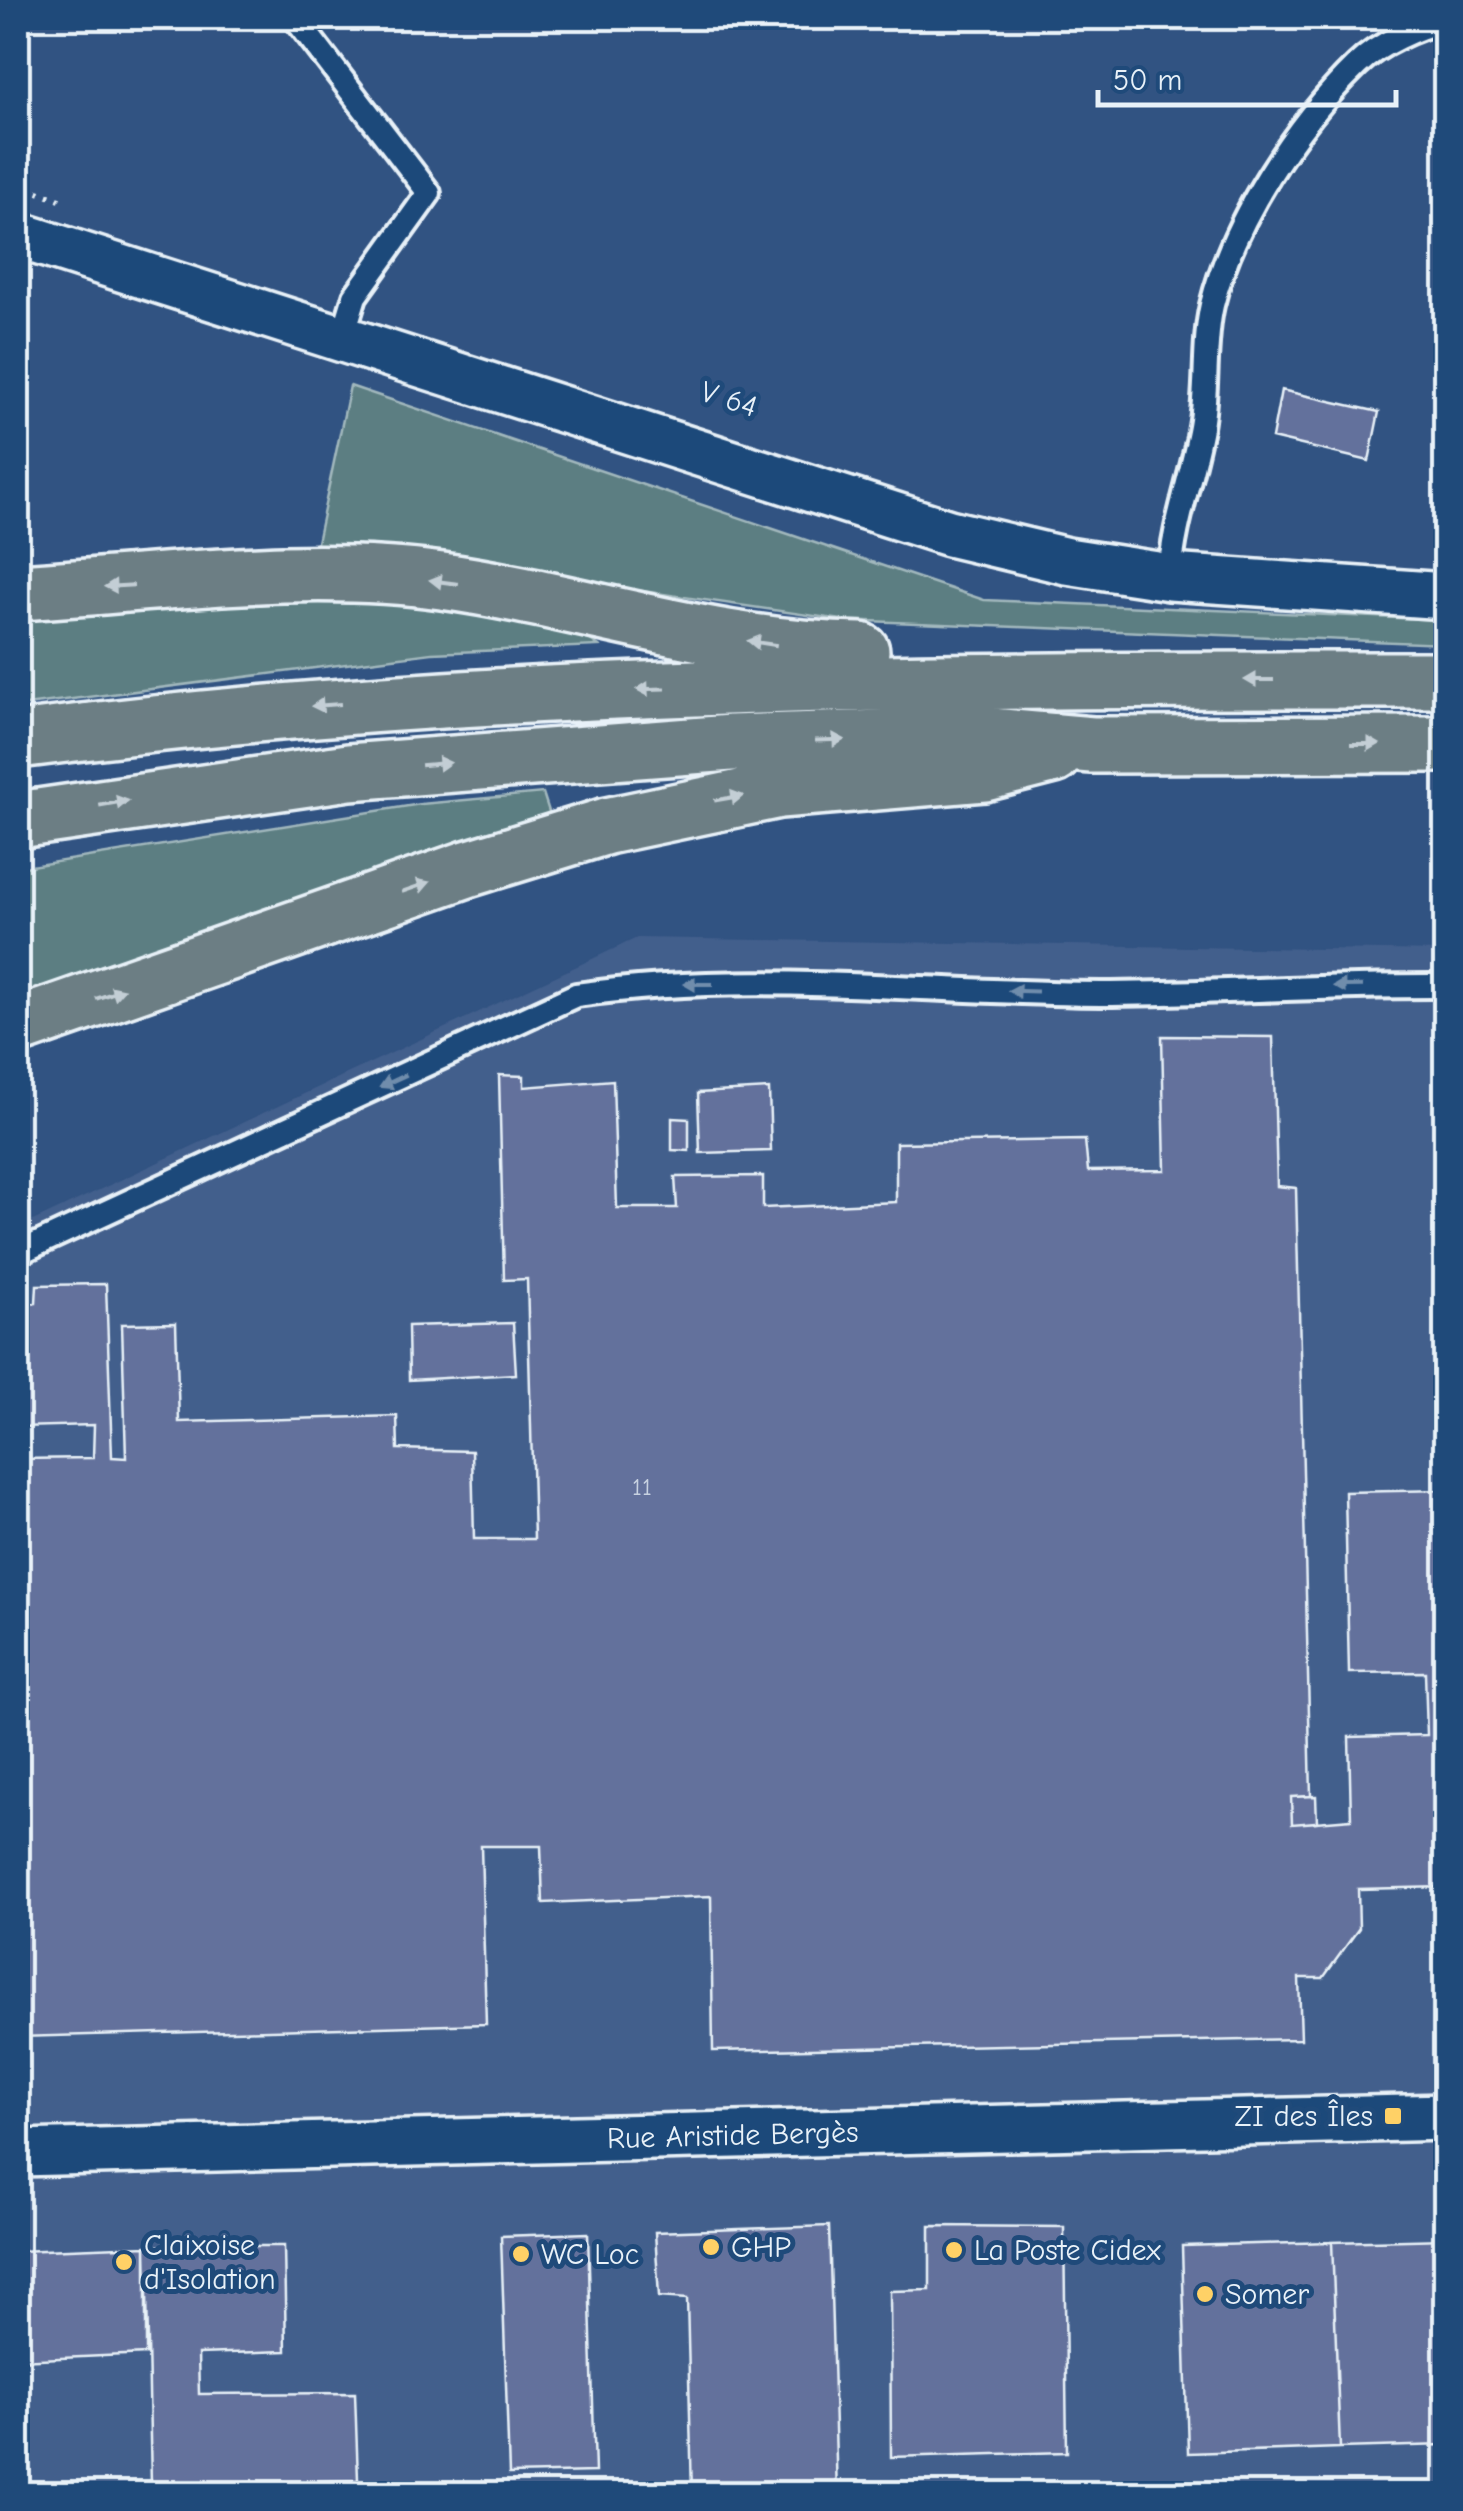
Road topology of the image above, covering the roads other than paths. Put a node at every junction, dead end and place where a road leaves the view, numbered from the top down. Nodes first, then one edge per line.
1 (295, 18) edge
2 (1434, 23) edge
3 (18, 236) edge
4 (342, 339) junction
5 (1170, 577) junction
6 (18, 592) edge
7 (1446, 596) edge
8 (958, 680) junction
9 (1446, 680) edge
10 (18, 740) edge
11 (1446, 744) edge
12 (1092, 745) junction
13 (18, 820) edge
14 (1446, 986) edge
15 (18, 1026) edge
16 (18, 1254) edge
17 (1446, 2117) edge
18 (18, 2152) edge

1 - 4 lane
2 - 5 lane
3 - 4 street
4 - 5 street
5 - 7 street
8 -> 6 highway
9 -> 8 highway
8 -> 10 highway
12 -> 11 highway
13 -> 12 highway
15 -> 12 highway
14 -> 16 lane
17 - 18 street, Rue Aristide Bergès

